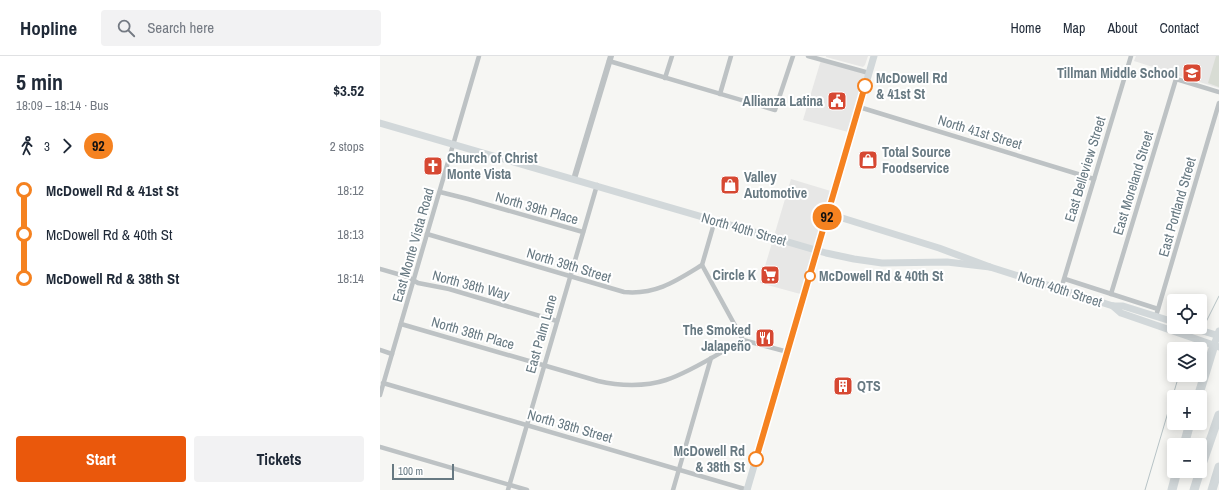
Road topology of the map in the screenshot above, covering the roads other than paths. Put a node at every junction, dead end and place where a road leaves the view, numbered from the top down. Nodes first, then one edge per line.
1 (479, 56) edge
2 (672, 56) edge
3 (731, 56) edge
4 (793, 56) edge
5 (808, 56) edge
6 (874, 56) edge
7 (1131, 56) edge
8 (610, 59) edge
9 (869, 73) junction
10 (665, 78) junction
11 (1219, 92) edge
12 (720, 94) junction
13 (1219, 103) edge
14 (859, 107) junction
15 (380, 123) edge
16 (453, 144) junction
17 (574, 179) junction
18 (1094, 179) junction
19 (597, 185) junction
20 (440, 192) junction
21 (830, 208) junction
22 (715, 220) junction
23 (583, 232) junction
24 (427, 234) junction
25 (817, 250) junction
26 (702, 265) junction
27 (990, 267) junction
28 (380, 269) edge
29 (570, 276) junction
30 (1065, 279) junction
31 (414, 280) junction
32 (1061, 289) junction
33 (1111, 294) junction
34 (1113, 306) junction
35 (1157, 313) junction
36 (1167, 318) edge
37 (557, 321) junction
38 (401, 324) junction
39 (1207, 331) edge
40 (1218, 334) edge
41 (743, 340) junction
42 (1216, 346) edge
43 (380, 350) edge
44 (788, 352) junction
45 (392, 354) junction
46 (711, 358) junction
47 (544, 365) junction
48 (383, 383) junction
49 (1200, 390) edge
50 (380, 395) edge
51 (1219, 415) edge
52 (527, 425) junction
53 (380, 447) edge
54 (1207, 450) edge
55 (1219, 467) edge
56 (679, 469) junction
57 (1175, 478) edge
58 (1198, 478) edge
59 (508, 487) edge
60 (527, 490) edge
61 (673, 490) edge
62 (748, 490) edge
63 (1172, 490) edge
64 (1194, 490) edge
65 (1212, 490) edge

1 - 16 street, East Monte Vista Road
2 - 10 street
3 - 12 street
4 - 12 street
5 - 9 street
6 - 9 main road
7 - 18 street, East Belleview Street
8 - 10 street
8 - 17 street
9 - 14 main road
10 - 12 street
11 - 33 street, East Moreland Street
13 - 35 street, East Portland Street
14 - 18 street, North 41st Street
14 - 21 main road
15 - 16 main road, North 40th Street
16 - 17 main road, North 40th Street
16 - 20 street, East Monte Vista Road
17 - 19 main road, North 40th Street
18 - 30 street, East Belleview Street
19 - 22 main road, North 40th Street
19 - 23 street, East Palm Lane
20 - 23 street, North 39th Place
20 - 24 street, East Monte Vista Road
21 - 25 main road
21 - 27 main road
22 - 25 main road, North 40th Street
22 - 26 street
23 - 29 street, East Palm Lane
24 - 29 street, North 39th Street
24 - 31 street, East Monte Vista Road
25 - 27 main road, North 40th Street
25 - 44 main road
26 - 29 street, North 39th Street
26 - 41 street
27 - 32 main road, North 40th Street
28 - 31 street, North 38th Way
29 - 37 street, East Palm Lane
30 - 32 street, East Belleview Street
30 - 33 street
31 - 37 street, North 38th Way
31 - 38 street, East Monte Vista Road
32 - 34 main road, North 40th Street
33 - 35 street
34 - 35 main road, North 40th Street
34 - 42 main road, North 40th Street
35 - 36 main road, North 40th Street
37 - 47 street, East Palm Lane
38 - 45 street, East Monte Vista Road
38 - 47 street, North 38th Place
39 - 40 main road
40 - 42 main road
41 - 44 street
41 - 46 street, North 38th Place
42 - 49 highway
43 - 45 street
44 - 62 main road
45 - 48 street, East Monte Vista Road
46 - 47 street, North 38th Place
46 - 56 street
47 - 52 street, East Palm Lane
48 - 50 street, East Monte Vista Road
48 - 52 street, North 38th Street
51 - 54 highway
52 - 56 street, North 38th Street
52 - 59 street, East Palm Lane
53 - 59 street
55 - 65 highway
56 - 61 street
56 - 62 street, North 38th Street
57 - 63 highway
58 - 64 highway
59 - 60 street

